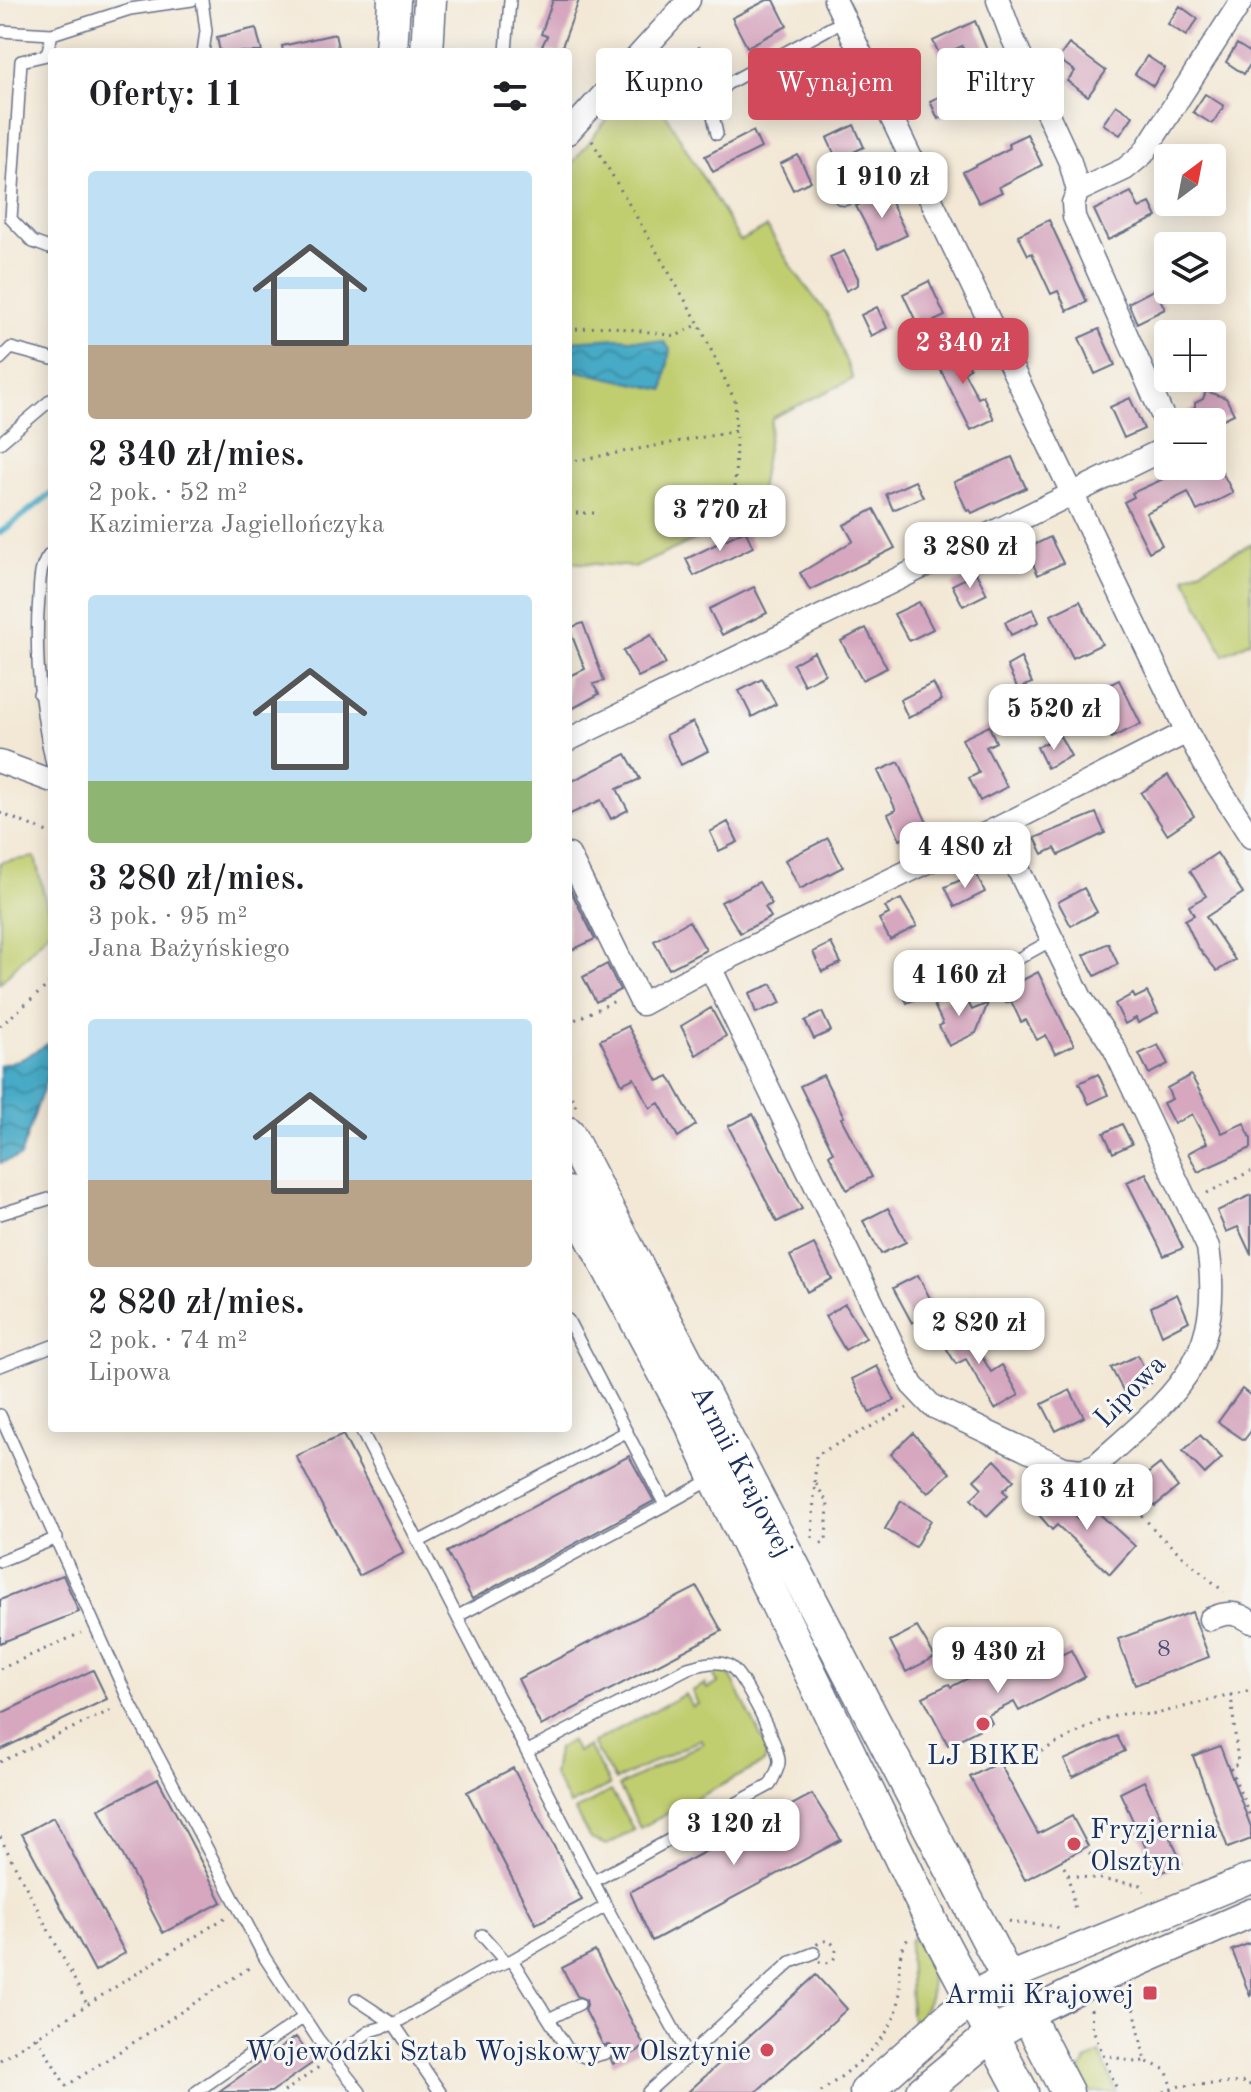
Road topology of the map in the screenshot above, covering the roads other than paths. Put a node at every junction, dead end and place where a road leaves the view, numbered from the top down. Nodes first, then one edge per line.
1 (192, 0) edge
2 (202, 0) edge
3 (394, 0) edge
4 (430, 0) edge
5 (510, 0) edge
6 (689, 0) edge
7 (835, 0) edge
8 (998, 0) edge
9 (1242, 0) edge
10 (847, 22) junction
11 (0, 31) edge
12 (52, 34) junction
13 (49, 48) edge
14 (204, 48) edge
15 (391, 48) edge
16 (427, 48) edge
17 (506, 48) edge
18 (48, 51) edge
19 (572, 127) edge
20 (717, 134) dead end
21 (914, 161) junction
22 (1078, 191) junction
23 (844, 194) dead end
24 (48, 248) edge
25 (48, 358) edge
26 (0, 359) edge
27 (48, 401) edge
28 (1159, 408) edge
29 (0, 443) edge
30 (1154, 454) edge
31 (1071, 494) junction
32 (48, 556) edge
33 (48, 693) edge
34 (39, 694) junction
35 (1187, 732) junction
36 (572, 738) edge
37 (48, 742) edge
38 (0, 762) edge
39 (48, 780) edge
40 (998, 828) junction
41 (1251, 837) edge
42 (572, 861) edge
43 (1052, 940) junction
44 (710, 967) junction
45 (973, 984) dead end
46 (572, 1141) edge
47 (48, 1199) edge
48 (572, 1200) edge
49 (0, 1214) edge
50 (572, 1328) edge
51 (48, 1348) edge
52 (0, 1366) edge
53 (0, 1415) edge
54 (362, 1432) edge
55 (626, 1432) junction
56 (715, 1477) junction
57 (665, 1505) junction
58 (57, 1538) junction
59 (420, 1541) junction
60 (0, 1561) edge
61 (458, 1616) junction
62 (1210, 1619) dead end
63 (1249, 1620) edge
64 (528, 1751) junction
65 (1251, 1878) edge
66 (594, 1881) junction
67 (606, 1906) junction
68 (1251, 1913) edge
69 (482, 1935) dead end
70 (814, 1953) dead end
71 (509, 1961) junction
72 (1006, 1978) junction
73 (356, 1999) dead end
74 (971, 1999) junction
75 (579, 2004) dead end
76 (1026, 2015) junction
77 (304, 2017) junction
78 (549, 2019) junction
79 (394, 2024) junction
80 (991, 2035) junction
81 (606, 2053) dead end
82 (688, 2055) junction
83 (332, 2058) junction
84 (196, 2092) edge
85 (360, 2092) edge
86 (440, 2092) edge
87 (648, 2092) edge
88 (866, 2092) edge
89 (922, 2092) edge
90 (1022, 2092) edge
91 (1067, 2092) edge

1 - 12 lane
2 - 14 lane
3 - 15 main road
4 - 16 main road
5 - 17 lane
6 - 19 street
7 - 10 street
8 - 22 street
9 - 22 street
10 - 20 lane
10 - 21 street
11 - 12 lane
12 - 13 lane
18 - 24 lane
21 - 23 street
21 - 31 street
22 - 28 street
25 - 26 lane
27 - 29 lane
30 - 31 street
31 - 35 street
31 - 36 street
32 - 34 lane
33 - 34 lane
34 - 37 lane
35 - 40 street
35 - 41 street
38 - 39 street
40 - 43 street, Lipowa
40 - 44 street
42 - 44 street
43 - 44 street, Lipowa
43 - 45 lane
46 - 72 main road, Armii Krajowej
47 - 49 lane
48 - 56 main road, Armii Krajowej
50 - 55 lane
51 - 52 lane
53 - 58 lane
54 - 59 lane
55 - 57 lane
55 - 59 lane
56 - 57 lane
56 - 74 main road, Armii Krajowej
57 - 61 lane
58 - 60 lane
58 - 77 lane
59 - 61 lane
61 - 64 lane
62 - 63 street
64 - 66 lane
64 - 66 lane
65 - 72 street
66 - 67 lane
67 - 71 lane
67 - 82 lane
68 - 76 street
69 - 71 lane
70 - 82 lane
71 - 78 lane
71 - 79 lane
72 - 74 main road
72 - 76 main road, Armii Krajowej
73 - 79 lane
74 - 80 main road, Armii Krajowej
74 - 88 main road
75 - 78 lane
76 - 80 main road
76 - 91 main road, Armii Krajowej
77 - 83 lane
77 - 84 lane
78 - 81 lane
79 - 83 lane
79 - 86 lane
80 - 89 main road
80 - 90 main road, Armii Krajowej
82 - 87 lane
83 - 85 lane

